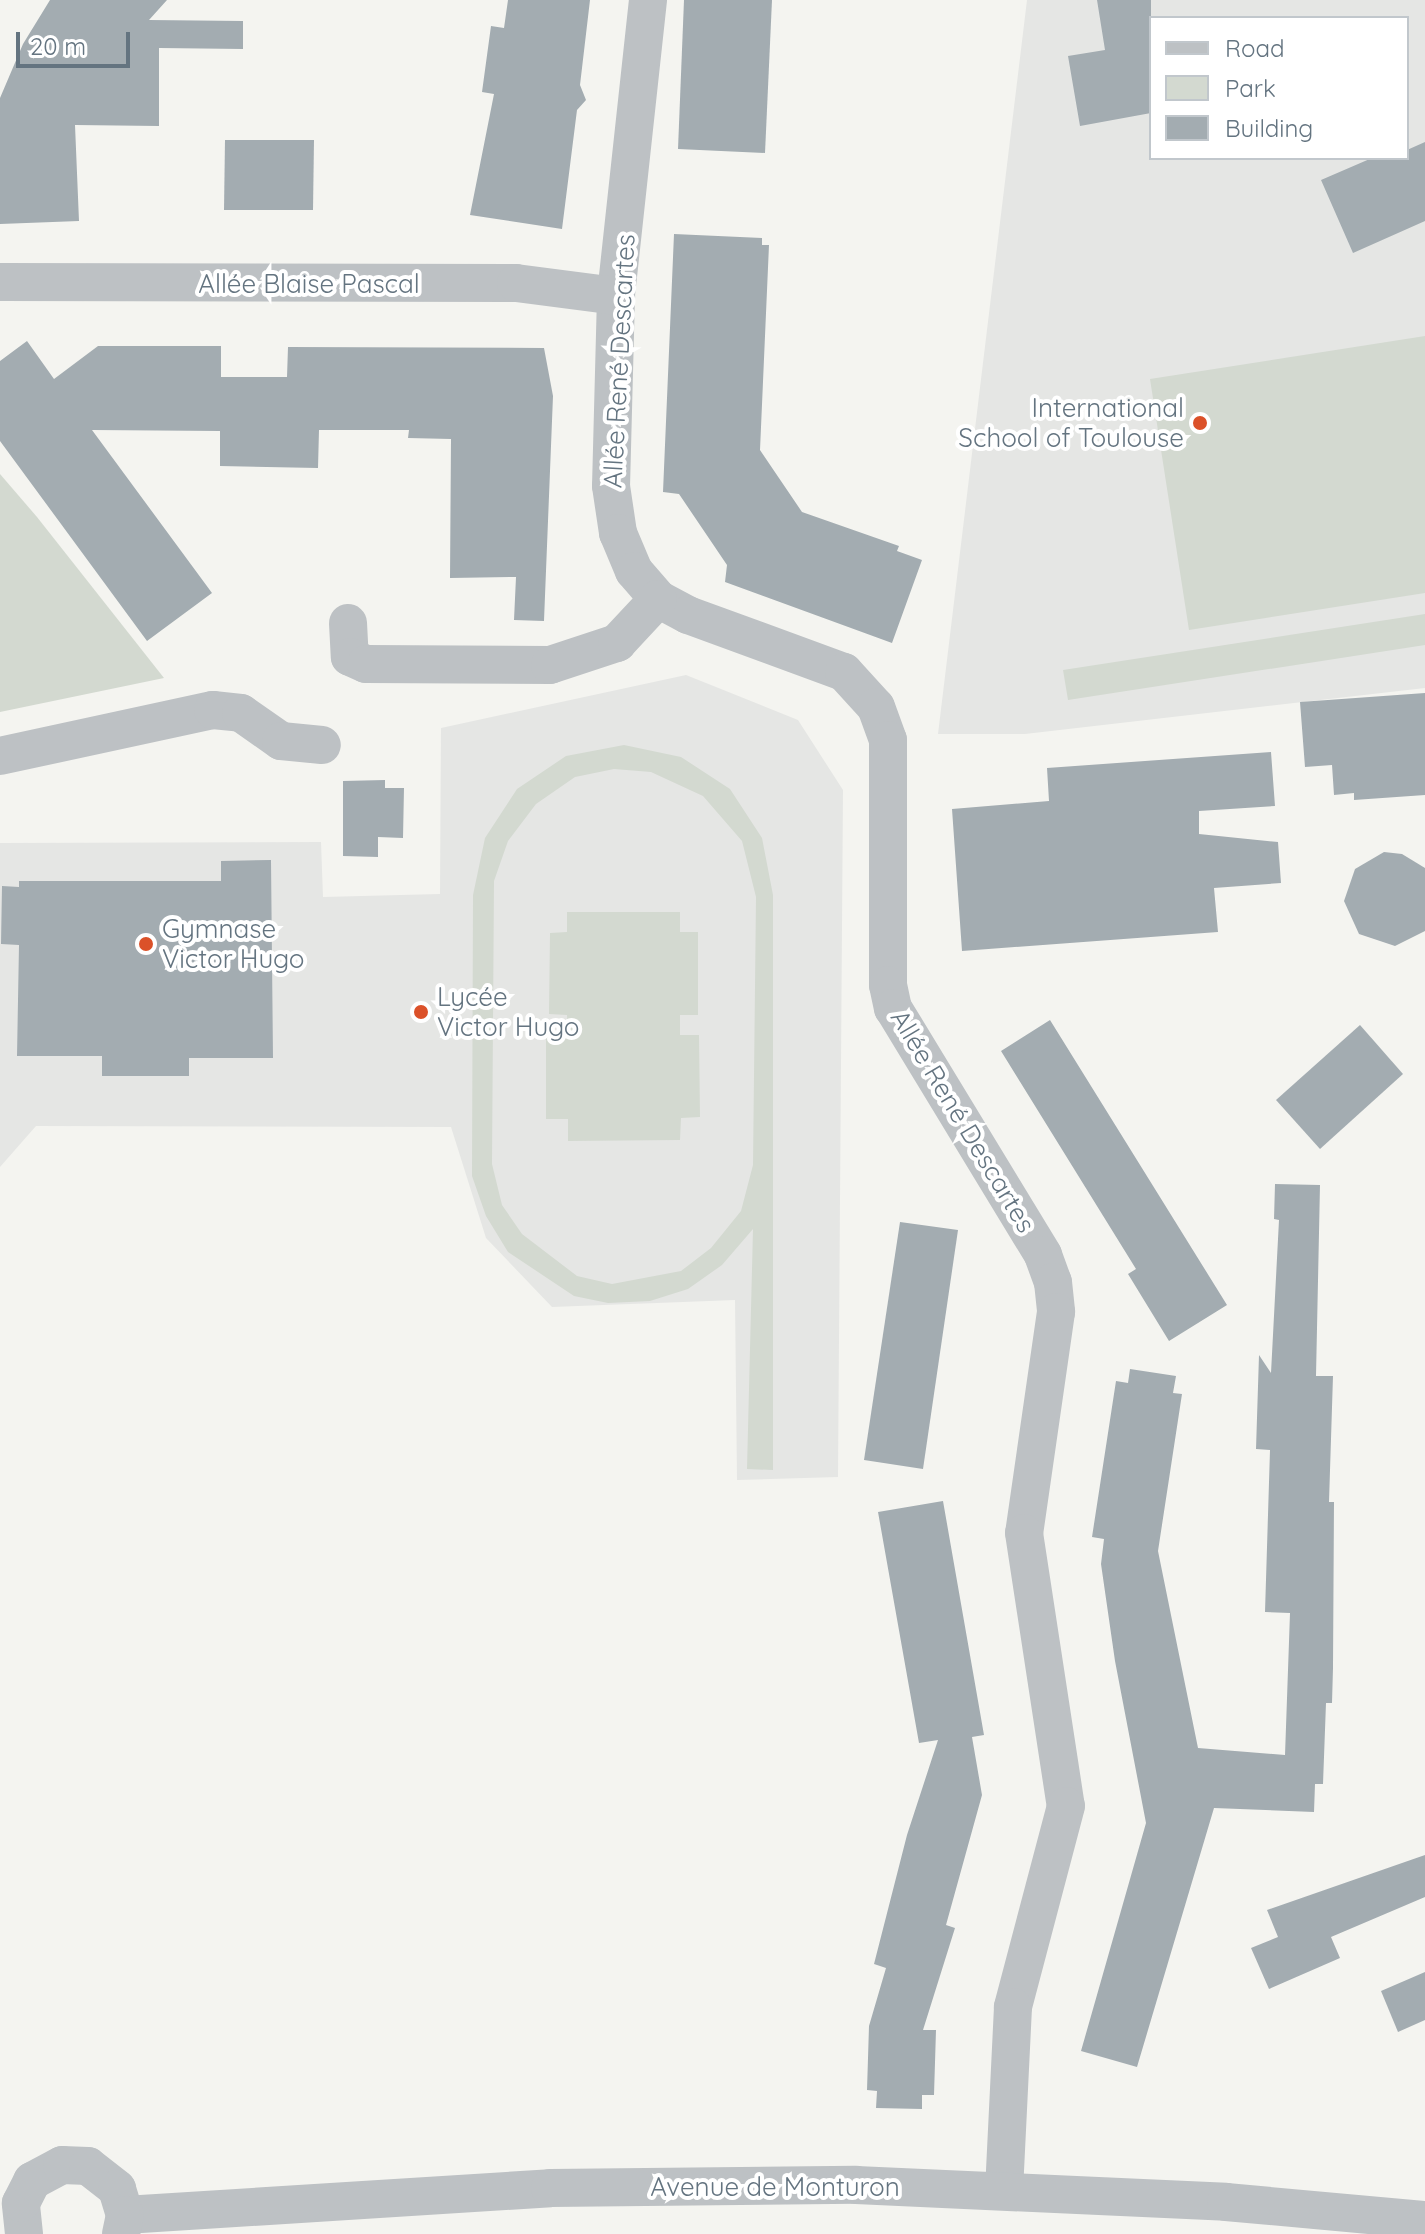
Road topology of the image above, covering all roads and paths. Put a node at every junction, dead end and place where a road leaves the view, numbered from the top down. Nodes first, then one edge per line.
1 (648, 0) edge
2 (0, 282) edge
3 (616, 296) junction
4 (658, 599) junction
5 (348, 623) dead end
6 (322, 745) dead end
7 (0, 756) edge
8 (1004, 2190) junction
9 (1425, 2220) edge
10 (14, 2222) edge
11 (123, 2225) edge

1 - 3 street, Allée René Descartes
2 - 3 street, Allée Blaise Pascal
3 - 4 street, Allée René Descartes
4 - 5 street
4 - 8 street, Allée René Descartes
6 - 7 street
8 - 9 street, Avenue de Monturon
8 - 11 street, Avenue de Monturon
10 - 11 street

